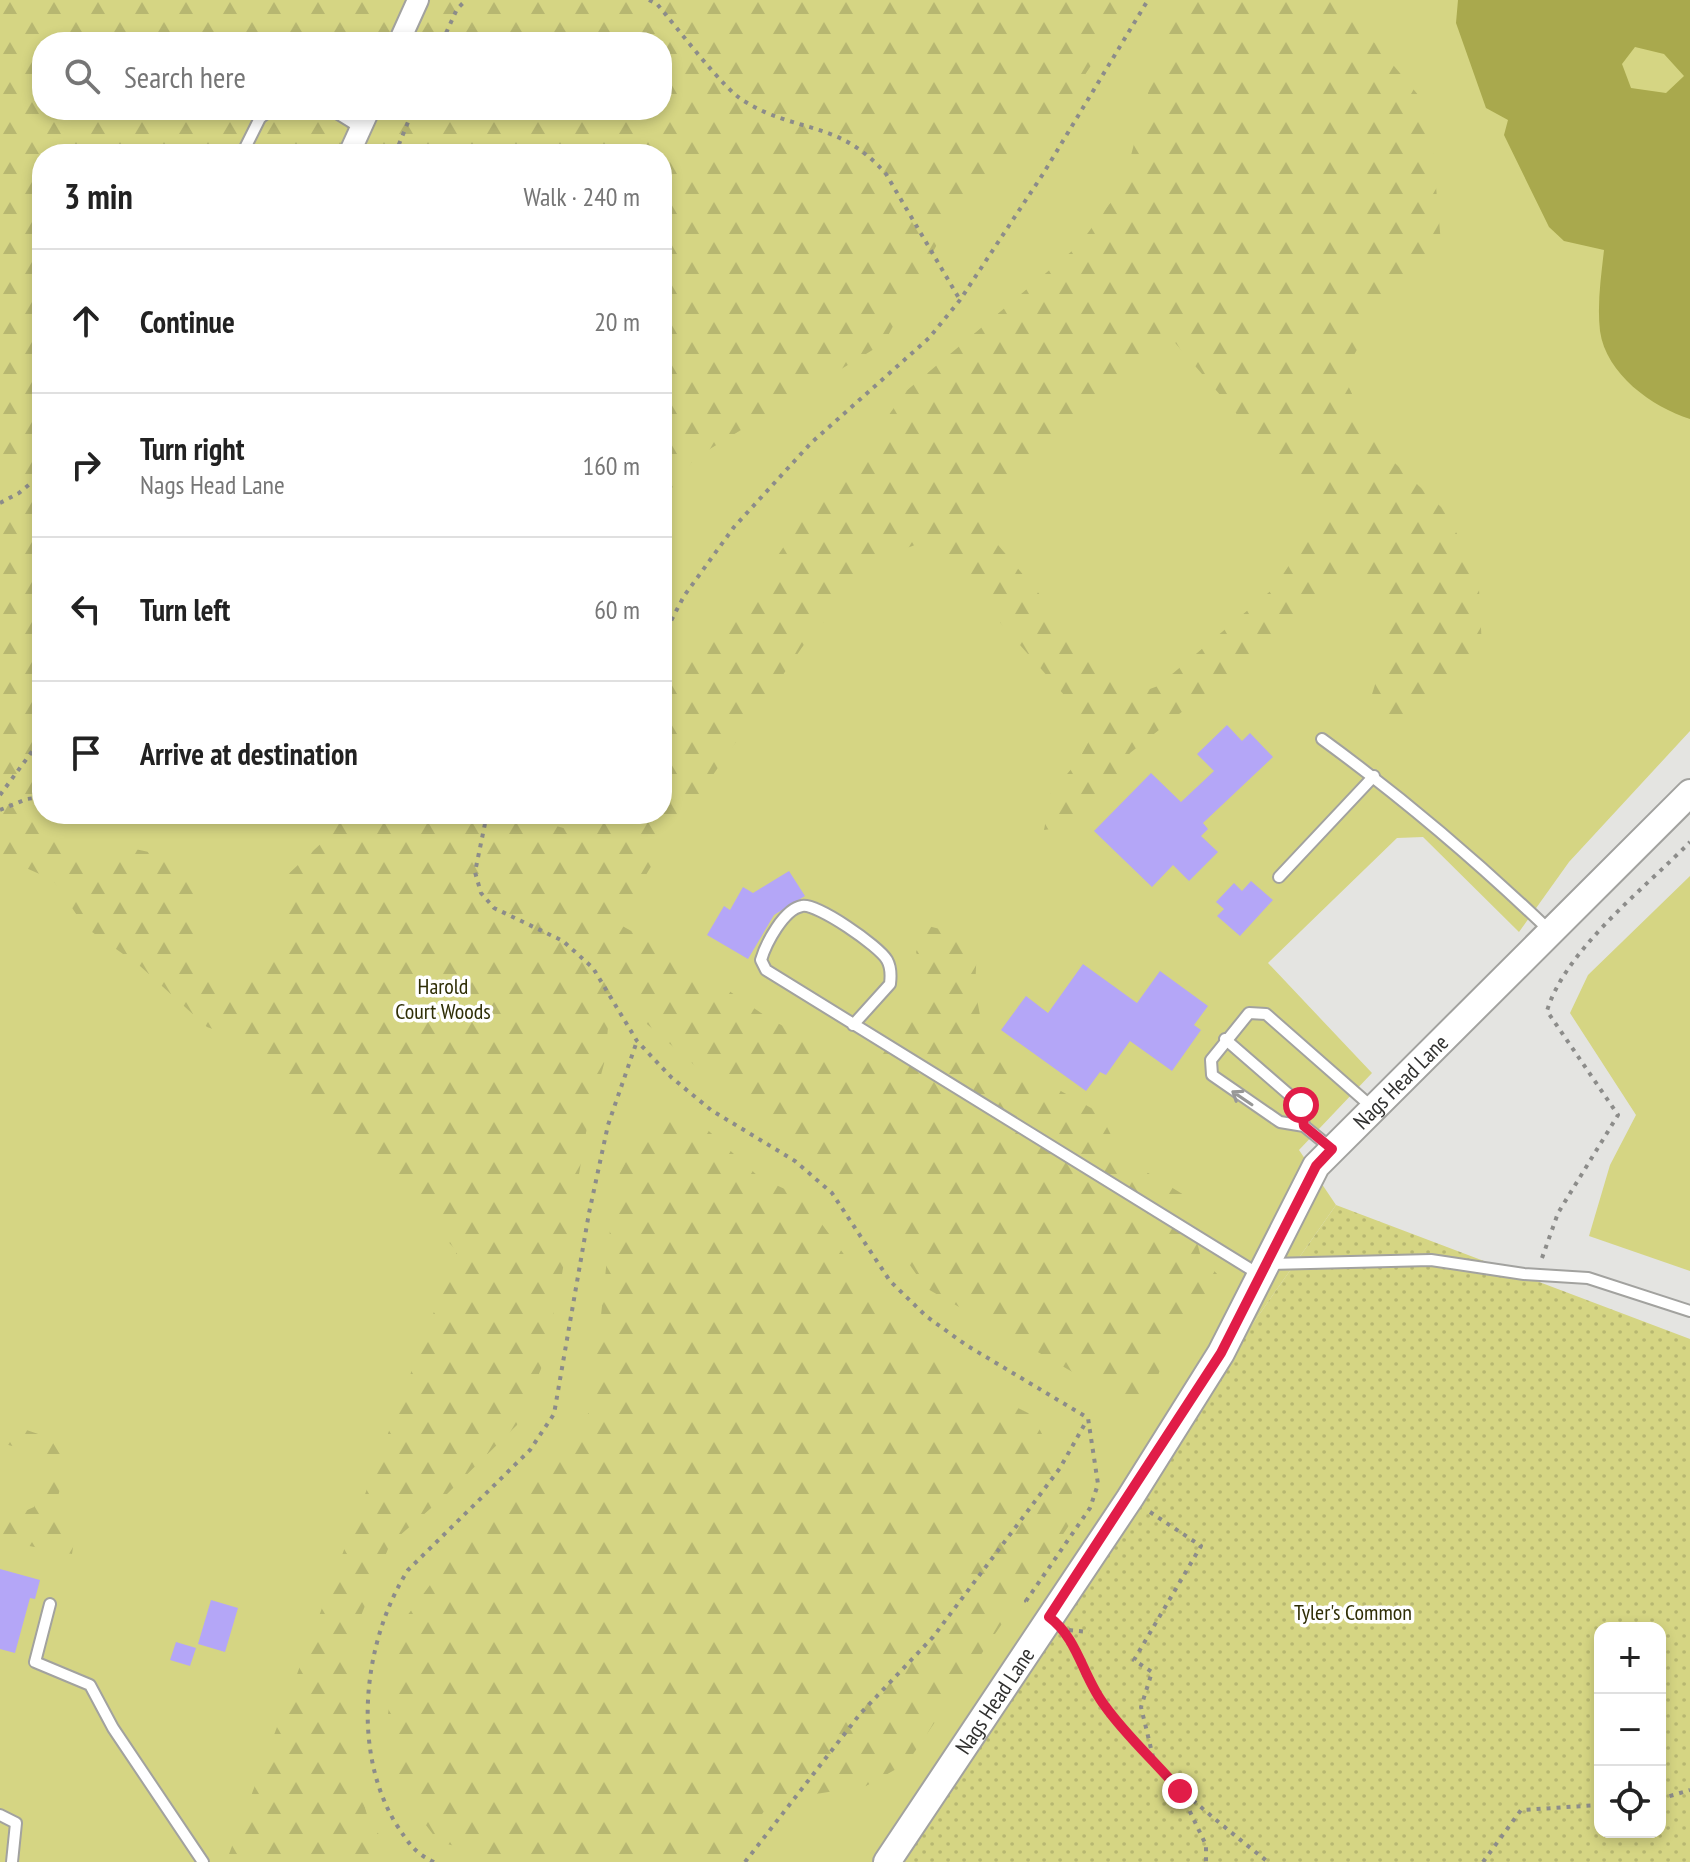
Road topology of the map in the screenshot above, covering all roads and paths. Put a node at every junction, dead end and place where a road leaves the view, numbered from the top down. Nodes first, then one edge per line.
1 (466, 0) edge
2 (649, 0) edge
3 (1148, 0) edge
4 (411, 3) edge
5 (402, 32) edge
6 (447, 32) edge
7 (259, 120) edge
8 (365, 120) edge
9 (409, 120) edge
10 (247, 144) edge
11 (354, 144) edge
12 (399, 144) edge
13 (960, 300) junction
14 (32, 482) edge
15 (0, 503) edge
16 (672, 619) edge
17 (1322, 739) dead end
18 (32, 752) edge
19 (1374, 776) junction
20 (1690, 793) edge
21 (0, 795) edge
22 (32, 798) edge
23 (0, 810) edge
24 (485, 824) edge
25 (1690, 842) edge
26 (1279, 877) dead end
27 (1551, 932) junction
28 (853, 1025) junction
29 (1225, 1039) junction
30 (637, 1041) junction
31 (1374, 1109) junction
32 (1304, 1126) junction
33 (1332, 1149) junction
34 (1264, 1270) junction
35 (1535, 1275) junction
36 (1690, 1311) edge
37 (1088, 1418) junction
38 (1130, 1498) junction
39 (50, 1604) dead end
40 (1058, 1623) junction
41 (1089, 1632) dead end
42 (1154, 1763) junction
43 (1690, 1790) edge
44 (1180, 1791) junction
45 (1666, 1797) edge
46 (1594, 1805) edge
47 (0, 1815) edge
48 (12, 1862) edge
49 (203, 1862) edge
50 (434, 1862) edge
51 (745, 1862) edge
52 (887, 1862) edge
53 (1206, 1862) edge
54 (1268, 1862) edge
55 (1483, 1862) edge

1 - 6 path
2 - 13 path
3 - 13 path
4 - 5 street
7 - 10 lane
8 - 11 street
9 - 12 path
13 - 16 path
14 - 15 path
17 - 19 lane
18 - 21 path
19 - 26 lane
19 - 27 lane
20 - 27 street, Nags Head Lane
22 - 23 path
24 - 30 path
25 - 35 path
27 - 31 street, Nags Head Lane
28 - 28 lane
28 - 34 lane
29 - 31 lane
29 - 32 lane
32 -> 29 lane
30 - 37 path
30 - 50 path
31 - 33 street, Nags Head Lane
32 - 33 lane
33 - 34 street, Nags Head Lane
34 - 35 lane
34 - 38 street, Nags Head Lane
35 - 36 lane
37 - 40 path
37 - 51 path
38 - 40 street, Nags Head Lane
38 - 42 path
39 - 49 lane
40 - 41 path
40 - 42 path
40 - 52 street, Nags Head Lane
42 - 44 path
43 - 45 path
44 - 53 path
44 - 54 path
46 - 55 path
47 - 48 lane

